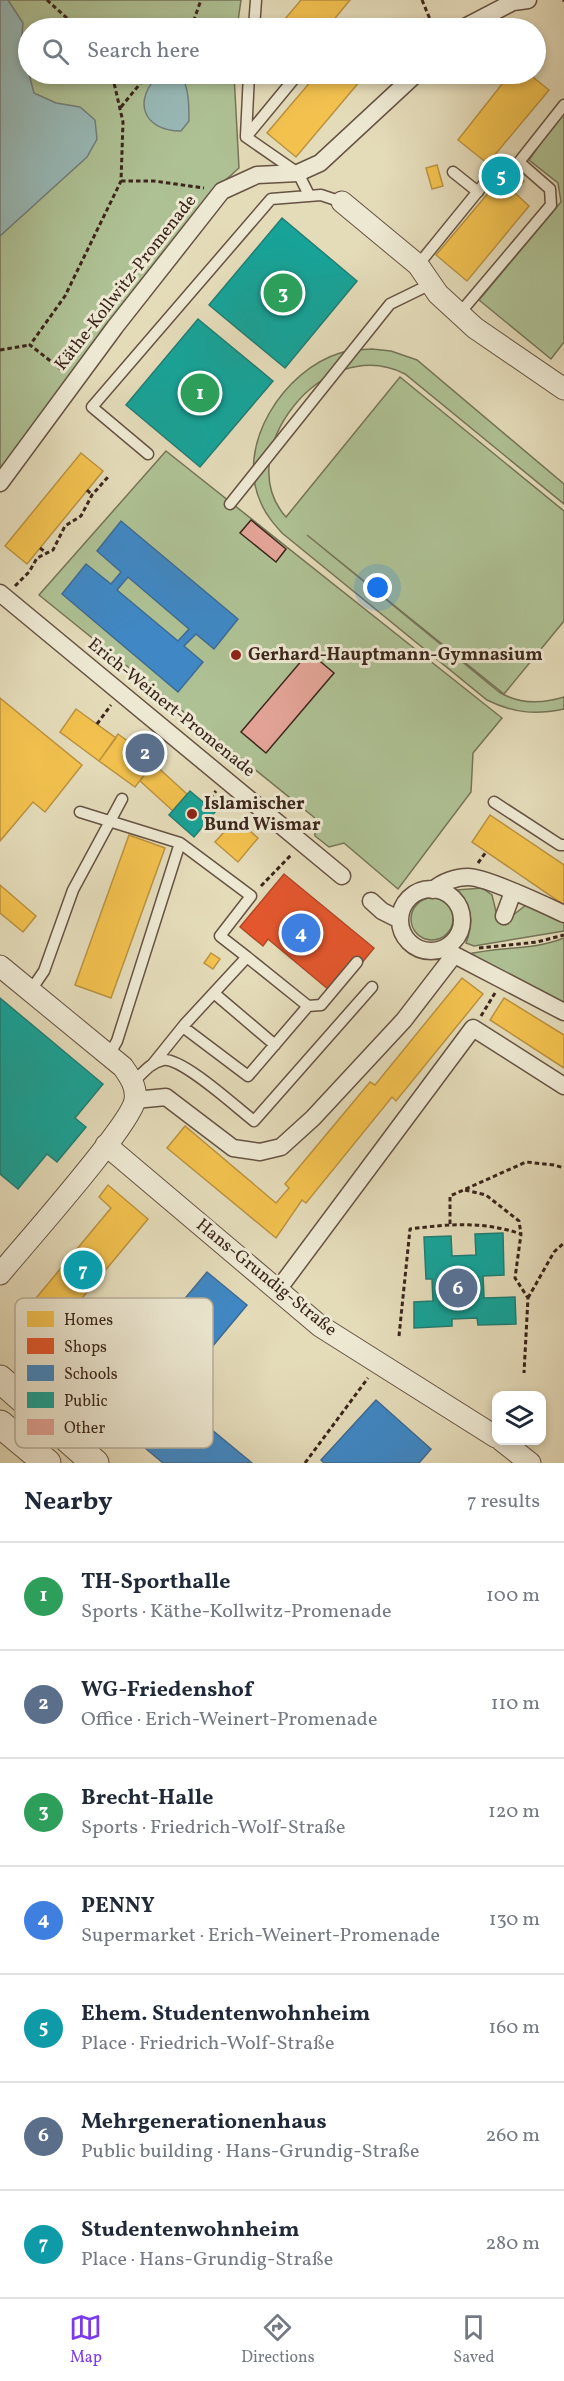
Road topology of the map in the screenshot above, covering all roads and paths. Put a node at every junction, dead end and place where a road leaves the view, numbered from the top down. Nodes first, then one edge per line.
1 (47, 0) edge
2 (201, 0) edge
3 (256, 0) edge
4 (422, 0) edge
5 (528, 0) edge
6 (67, 18) edge
7 (195, 18) edge
8 (255, 18) edge
9 (430, 18) edge
10 (483, 18) edge
11 (115, 84) edge
12 (140, 84) edge
13 (249, 84) edge
14 (290, 84) edge
15 (405, 84) edge
16 (564, 105) edge
17 (121, 107) junction
18 (246, 137) junction
19 (453, 172) dead end
20 (298, 173) junction
21 (120, 181) junction
22 (222, 191) junction
23 (309, 195) junction
24 (342, 202) joint
25 (418, 265) junction
26 (431, 284) junction
27 (459, 314) junction
28 (30, 345) junction
29 (0, 350) edge
30 (75, 381) junction
31 (564, 389) edge
32 (148, 454) dead end
33 (108, 477) dead end
34 (0, 483) edge
35 (87, 490) dead end
36 (92, 495) junction
37 (230, 504) dead end
38 (61, 522) dead end
39 (65, 525) junction
40 (40, 548) dead end
41 (48, 554) junction
42 (4, 591) edge
43 (122, 799) dead end
44 (494, 802) dead end
45 (80, 812) dead end
46 (111, 820) junction
47 (180, 843) junction
48 (303, 843) junction
49 (564, 845) edge
50 (342, 876) dead end
51 (433, 890) junction
52 (513, 892) junction
53 (251, 896) junction
54 (371, 901) dead end
55 (564, 914) edge
56 (504, 916) dead end
57 (400, 920) junction
58 (564, 935) edge
59 (448, 952) junction
60 (247, 957) junction
61 (357, 962) dead end
62 (0, 966) edge
63 (504, 979) junction
64 (372, 987) dead end
65 (31, 990) junction
66 (215, 994) junction
67 (308, 1006) junction
68 (564, 1011) edge
69 (183, 1027) junction
70 (473, 1028) junction
71 (275, 1045) junction
72 (109, 1055) junction
73 (152, 1065) junction
74 (564, 1086) edge
75 (134, 1091) junction
76 (106, 1145) junction
77 (564, 1168) edge
78 (463, 1190) junction
79 (450, 1224) junction
80 (521, 1234) junction
81 (564, 1243) edge
82 (0, 1274) edge
83 (277, 1291) junction
84 (528, 1298) junction
85 (399, 1336) dead end
86 (378, 1361) junction
87 (524, 1373) dead end
88 (0, 1379) edge
89 (15, 1392) edge
90 (0, 1424) edge
91 (492, 1434) edge
92 (15, 1437) edge
93 (507, 1445) edge
94 (28, 1448) edge
95 (78, 1448) edge
96 (46, 1463) edge
97 (95, 1463) edge
98 (305, 1463) edge
99 (530, 1463) edge

1 - 6 path
2 - 7 path
3 - 8 lane
4 - 9 path
5 - 10 street
11 - 17 path
12 - 17 path
13 - 18 lane
14 - 18 lane
15 - 20 street, Käthe-Kollwitz-Promenade
16 - 27 lane
17 - 21 path
18 - 20 lane
19 - 25 lane
20 - 22 street, Käthe-Kollwitz-Promenade
20 - 23 lane
21 - 22 path
21 - 28 path
22 - 30 street, Käthe-Kollwitz-Promenade
23 - 24 lane
23 - 32 lane
24 - 25 street
25 - 26 street
26 - 27 street
26 - 37 lane
27 - 31 street
28 - 29 path
28 - 30 path
30 - 34 street, Käthe-Kollwitz-Promenade
33 - 36 path
35 - 36 path
36 - 39 path
38 - 39 path
39 - 41 path
40 - 41 path
41 - 42 path
42 - 48 street, Erich-Weinert-Promenade
43 - 46 lane
44 - 49 lane
45 - 46 lane
46 - 47 lane
46 - 65 lane
47 - 53 lane
47 - 72 lane
48 - 50 street, Erich-Weinert-Promenade
48 - 53 path
51 - 52 street
51 - 57 street
51 - 59 street
52 - 55 street
52 - 56 street
53 - 60 lane
54 - 57 street
57 - 59 street
58 - 59 path
59 - 63 street
59 - 75 street
60 - 66 lane
60 - 67 lane
61 - 67 lane
62 - 65 street
63 - 68 street
63 - 70 path
64 - 73 lane
65 - 72 street
66 - 69 lane
66 - 71 lane
67 - 71 lane
69 - 71 lane
69 - 73 lane
70 - 74 street
70 - 83 street
72 - 75 street
73 - 75 lane
75 - 76 street
76 - 82 street
76 - 83 street, Hans-Grundig-Straße
77 - 78 path
78 - 79 path
78 - 80 path
79 - 80 path
79 - 85 path
80 - 84 path
81 - 84 path
83 - 86 street, Hans-Grundig-Straße
84 - 87 path
86 - 91 street, Hans-Grundig-Straße
86 - 98 path
88 - 89 street
90 - 92 street
93 - 99 street
94 - 96 street
95 - 97 street

